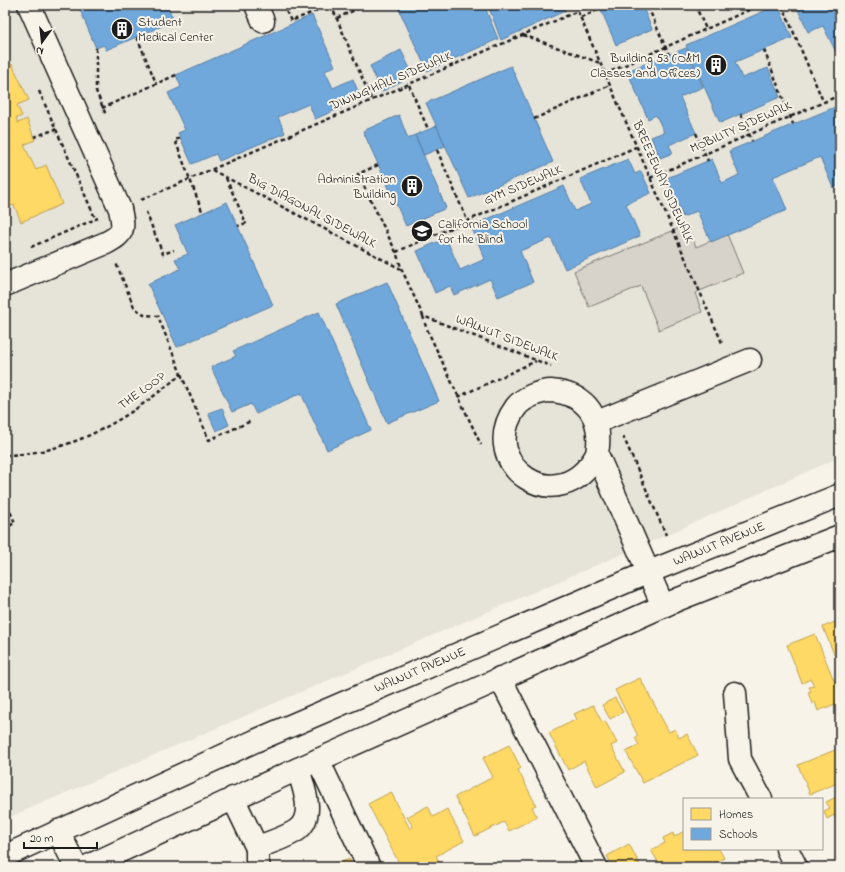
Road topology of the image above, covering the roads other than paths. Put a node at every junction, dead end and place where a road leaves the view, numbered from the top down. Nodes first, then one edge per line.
1 (28, 5) edge
2 (5, 285) edge
3 (742, 364) road end
4 (605, 418) junction
5 (597, 454) junction
6 (840, 495) edge
7 (840, 536) edge
8 (649, 572) junction
9 (663, 606) junction
10 (500, 678) junction
11 (735, 693) dead end
12 (318, 760) junction
13 (298, 769) junction
14 (233, 798) junction
15 (760, 798) edge
16 (58, 831) junction
17 (788, 850) edge
18 (5, 856) edge
19 (258, 857) edge
20 (76, 867) edge
21 (86, 867) edge
22 (369, 867) edge
23 (596, 867) edge
24 (796, 867) edge

1 - 2 main road
3 - 4 main road
4 - 5 main road
4 - 5 main road
5 - 8 main road
6 - 8 main road, WALNUT AVENUE
7 - 9 main road
8 - 9 main road
8 - 16 main road, WALNUT AVENUE
9 - 10 main road
10 - 12 main road
10 - 23 main road
11 - 15 main road
12 - 13 main road
12 - 22 main road
13 - 14 main road
13 - 19 main road
14 - 19 main road
14 - 21 main road
16 - 18 main road, WALNUT AVENUE
16 - 20 main road
17 - 24 main road

